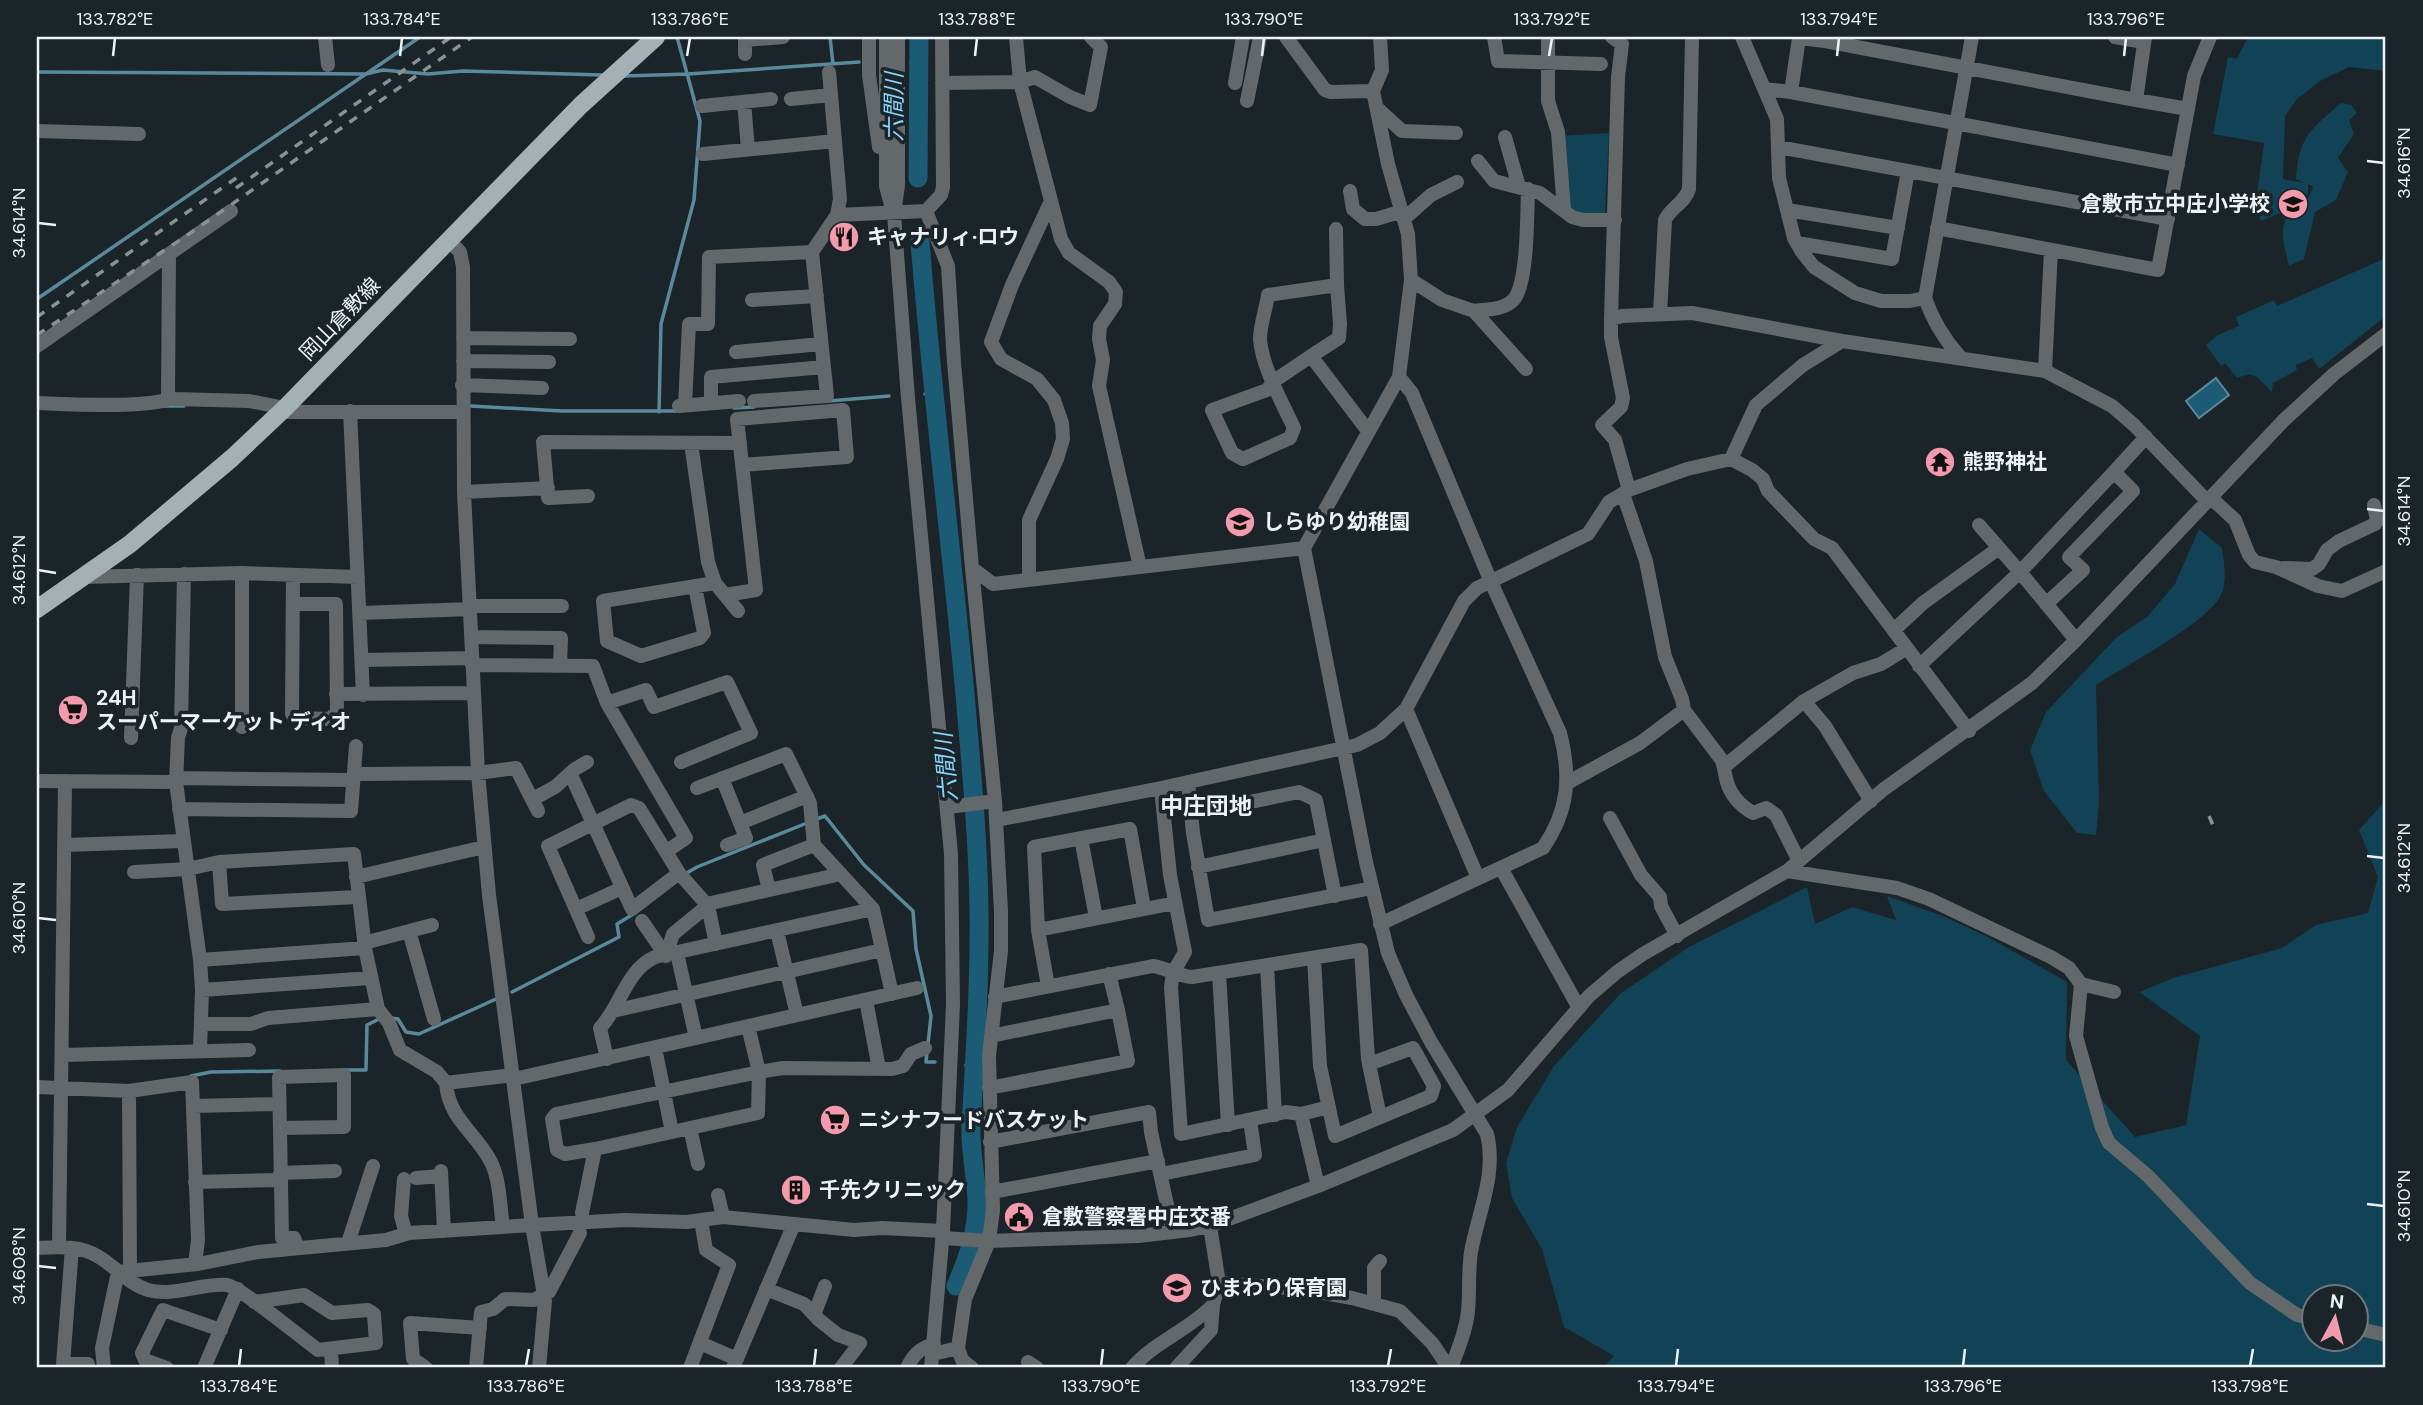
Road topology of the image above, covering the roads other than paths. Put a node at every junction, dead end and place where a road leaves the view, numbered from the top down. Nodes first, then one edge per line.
1 (325, 37) edge
2 (656, 37) edge
3 (783, 37) edge
4 (869, 37) edge
5 (886, 37) edge
6 (898, 37) edge
7 (942, 37) edge
8 (1016, 37) edge
9 (1091, 37) edge
10 (1243, 37) edge
11 (1260, 37) edge
12 (1286, 37) edge
13 (1380, 37) edge
14 (1494, 37) edge
15 (1548, 37) edge
16 (1612, 37) edge
17 (1692, 37) edge
18 (1742, 37) edge
19 (1972, 37) edge
20 (2115, 37) edge
21 (2210, 37) edge
22 (1825, 39) edge
23 (2144, 39) edge
24 (745, 44) edge
25 (1548, 63) junction
26 (1601, 64) dead end
27 (327, 65) dead end
28 (1966, 67) junction
29 (829, 72) dead end
30 (1020, 82) junction
31 (942, 83) junction
32 (1235, 83) dead end
33 (1764, 89) junction
34 (1373, 91) junction
35 (1791, 92) junction
36 (831, 95) junction
37 (771, 99) dead end
38 (791, 99) dead end
39 (2136, 100) junction
40 (1247, 101) dead end
41 (744, 102) junction
42 (702, 106) dead end
43 (1378, 109) junction
44 (2188, 109) junction
45 (1956, 123) junction
46 (37, 131) edge
47 (1457, 133) dead end
48 (139, 134) dead end
49 (1505, 137) dead end
50 (835, 141) junction
51 (1778, 147) junction
52 (748, 149) junction
53 (703, 154) dead end
54 (1478, 161) dead end
55 (2178, 165) junction
56 (1908, 171) junction
57 (1946, 177) junction
58 (1457, 182) dead end
59 (886, 186) junction
60 (1524, 188) junction
61 (1350, 191) dead end
62 (1051, 201) junction
63 (1564, 210) junction
64 (232, 211) dead end
65 (926, 211) junction
66 (1787, 211) junction
67 (894, 214) junction
68 (1404, 214) junction
69 (837, 215) junction
70 (2168, 219) junction
71 (1615, 220) junction
72 (1898, 228) junction
73 (1937, 228) junction
74 (1336, 229) dead end
75 (449, 240) junction
76 (1797, 243) junction
77 (2051, 250) junction
78 (812, 252) junction
79 (169, 255) junction
80 (1411, 280) junction
81 (1337, 285) junction
82 (817, 296) junction
83 (1925, 298) junction
84 (752, 300) dead end
85 (1474, 311) junction
86 (1660, 314) junction
87 (1611, 319) junction
88 (2386, 334) edge
89 (463, 338) junction
90 (570, 339) dead end
91 (1842, 341) junction
92 (821, 344) junction
93 (37, 346) edge
94 (736, 352) dead end
95 (1311, 356) junction
96 (1960, 357) junction
97 (463, 361) junction
98 (549, 362) dead end
99 (824, 367) junction
100 (1526, 369) dead end
101 (2045, 372) junction
102 (1399, 377) junction
103 (1274, 381) junction
104 (463, 385) junction
105 (542, 388) dead end
106 (171, 398) junction
107 (739, 401) dead end
108 (754, 401) dead end
109 (37, 403) edge
110 (711, 403) junction
111 (283, 410) junction
112 (350, 411) junction
113 (462, 412) junction
114 (1368, 431) junction
115 (2146, 437) junction
116 (691, 443) junction
117 (740, 443) junction
118 (1731, 459) junction
119 (742, 465) junction
120 (2114, 472) junction
121 (548, 488) junction
122 (464, 492) junction
123 (1626, 492) junction
124 (588, 496) dead end
125 (2210, 500) junction
126 (2374, 505) dead end
127 (1979, 525) dead end
128 (1304, 548) junction
129 (1999, 548) junction
130 (1140, 567) junction
131 (972, 568) junction
132 (2276, 568) junction
133 (2386, 570) edge
134 (2020, 572) junction
135 (242, 573) junction
136 (184, 574) junction
137 (137, 575) junction
138 (293, 575) junction
139 (83, 577) junction
140 (358, 577) junction
141 (1028, 580) junction
142 (1491, 582) junction
143 (715, 583) junction
144 (993, 584) junction
145 (695, 586) junction
146 (725, 595) junction
147 (293, 604) junction
148 (2046, 604) junction
149 (562, 606) dead end
150 (470, 607) junction
151 (37, 609) edge
152 (738, 611) dead end
153 (976, 611) junction
154 (360, 613) junction
155 (1895, 629) junction
156 (472, 637) junction
157 (2076, 640) junction
158 (1907, 648) junction
159 (362, 660) junction
160 (472, 662) junction
161 (560, 666) junction
162 (1919, 666) junction
163 (473, 693) junction
164 (337, 694) junction
165 (363, 695) junction
166 (1804, 701) junction
167 (607, 703) junction
168 (1406, 709) junction
169 (1684, 710) junction
170 (242, 727) dead end
171 (1969, 731) junction
172 (131, 738) dead end
173 (356, 746) dead end
174 (1344, 748) junction
175 (587, 762) dead end
176 (681, 762) dead end
177 (1725, 766) junction
178 (478, 773) junction
179 (571, 775) junction
180 (358, 777) junction
181 (722, 778) junction
182 (176, 780) junction
183 (37, 781) edge
184 (65, 781) junction
185 (1188, 782) junction
186 (1567, 783) junction
187 (697, 788) dead end
188 (1161, 788) junction
189 (807, 796) junction
190 (990, 801) junction
191 (1871, 801) junction
192 (948, 807) junction
193 (178, 809) junction
194 (1191, 814) junction
195 (1610, 818) dead end
196 (997, 820) junction
197 (740, 823) junction
198 (593, 824) junction
199 (1081, 838) junction
200 (1324, 840) junction
201 (183, 841) junction
202 (64, 845) junction
203 (727, 845) dead end
204 (814, 845) junction
205 (484, 847) junction
206 (667, 851) junction
207 (1800, 861) junction
208 (219, 862) junction
209 (1198, 867) junction
210 (1501, 868) junction
211 (188, 869) junction
212 (1787, 871) junction
213 (134, 872) dead end
214 (841, 874) junction
215 (681, 875) junction
216 (356, 877) junction
217 (1478, 878) junction
218 (622, 888) junction
219 (1372, 888) junction
220 (769, 890) junction
221 (1335, 895) junction
222 (357, 897) junction
223 (1175, 903) junction
224 (708, 906) junction
225 (1144, 908) junction
226 (576, 909) junction
227 (873, 909) junction
228 (1096, 918) junction
229 (642, 920) dead end
230 (1380, 924) junction
231 (432, 925) dead end
232 (1038, 930) junction
233 (408, 931) junction
234 (777, 931) junction
235 (1677, 936) junction
236 (589, 937) dead end
237 (716, 944) junction
238 (365, 946) junction
239 (882, 950) junction
240 (671, 954) junction
241 (1314, 958) junction
242 (200, 960) junction
243 (1267, 965) junction
244 (787, 971) junction
245 (1173, 973) junction
246 (1219, 973) junction
247 (1110, 974) junction
248 (371, 978) junction
249 (2081, 984) junction
250 (1048, 986) junction
251 (917, 988) dead end
252 (202, 990) junction
253 (2114, 992) dead end
254 (686, 994) junction
255 (892, 994) junction
256 (995, 997) junction
257 (866, 1000) junction
258 (1579, 1007) junction
259 (378, 1009) junction
260 (1118, 1010) junction
261 (613, 1011) junction
262 (797, 1015) junction
263 (434, 1018) dead end
264 (201, 1024) junction
265 (748, 1026) junction
266 (991, 1036) junction
267 (696, 1038) junction
268 (655, 1048) junction
269 (925, 1048) dead end
270 (200, 1050) junction
271 (249, 1050) dead end
272 (62, 1055) junction
273 (607, 1059) junction
274 (1369, 1064) junction
275 (879, 1069) junction
276 (760, 1072) junction
277 (514, 1077) junction
278 (446, 1083) junction
279 (37, 1087) edge
280 (61, 1088) junction
281 (989, 1088) junction
282 (129, 1091) junction
283 (664, 1091) junction
284 (279, 1104) junction
285 (193, 1105) junction
286 (1329, 1107) junction
287 (1301, 1114) junction
288 (1476, 1114) junction
289 (1275, 1115) junction
290 (1380, 1117) junction
291 (1250, 1120) junction
292 (1228, 1125) junction
293 (280, 1128) junction
294 (690, 1128) junction
295 (672, 1132) junction
296 (990, 1142) junction
297 (595, 1149) junction
298 (698, 1164) dead end
299 (373, 1167) dead end
300 (1159, 1167) junction
301 (335, 1171) dead end
302 (280, 1176) junction
303 (195, 1182) junction
304 (1318, 1186) junction
305 (992, 1192) junction
306 (718, 1195) dead end
307 (582, 1213) dead end
308 (723, 1217) junction
309 (701, 1220) junction
310 (794, 1224) junction
311 (532, 1225) junction
312 (1210, 1226) junction
313 (503, 1227) junction
314 (444, 1231) junction
315 (1173, 1232) junction
316 (580, 1233) dead end
317 (406, 1234) junction
318 (943, 1235) junction
319 (985, 1241) junction
320 (348, 1243) junction
321 (66, 1247) junction
322 (37, 1248) edge
323 (298, 1248) junction
324 (1380, 1261) dead end
325 (195, 1264) junction
326 (124, 1271) junction
327 (1219, 1283) junction
328 (825, 1286) dead end
329 (238, 1289) junction
330 (766, 1289) junction
331 (544, 1296) junction
332 (254, 1301) junction
333 (1374, 1304) junction
334 (1213, 1305) junction
335 (814, 1315) junction
336 (2300, 1316) edge
337 (480, 1328) junction
338 (221, 1330) junction
339 (700, 1343) junction
340 (958, 1348) junction
341 (331, 1349) junction
342 (933, 1355) edge
343 (735, 1363) edge
344 (88, 1364) dead end
345 (104, 1368) edge
346 (167, 1368) edge
347 (204, 1368) edge
348 (332, 1368) edge
349 (426, 1368) edge
350 (476, 1368) edge
351 (539, 1368) edge
352 (691, 1368) edge
353 (841, 1368) edge
354 (907, 1368) edge
355 (972, 1368) edge
356 (1132, 1368) edge
357 (1176, 1368) edge
358 (1450, 1368) edge

1 - 27 street
2 - 75 main road, 岡山倉敷線
3 - 24 street
4 - 59 street
5 - 59 street
6 - 67 street
7 - 31 street
8 - 30 street
9 - 30 street
10 - 32 street
11 - 40 street
12 - 34 street
13 - 34 street
14 - 25 street
15 - 25 street
16 - 71 street
17 - 86 street
18 - 33 street
19 - 28 street
20 - 23 street
21 - 44 street
22 - 28 street
22 - 35 street
23 - 39 street
25 - 26 street
25 - 63 street
28 - 39 street
28 - 45 street
29 - 36 street
30 - 31 street
30 - 62 street
31 - 65 street
33 - 35 street
33 - 51 street
34 - 43 street
35 - 45 street
36 - 38 street
36 - 50 street
37 - 41 street
39 - 44 street
41 - 42 street
41 - 52 street
43 - 47 street
43 - 68 street
44 - 55 street
45 - 55 street
45 - 57 street
46 - 48 street
49 - 60 street
50 - 52 street
50 - 69 street
51 - 56 street
51 - 66 street
52 - 53 street
54 - 60 street
55 - 70 street
56 - 57 street
56 - 72 street
57 - 70 street
57 - 73 street
58 - 68 street
59 - 67 street
60 - 63 street
60 - 85 street
61 - 68 street
62 - 130 street
62 - 141 street
63 - 71 street
64 - 79 street
65 - 67 street
65 - 131 street
66 - 72 street
66 - 76 street
67 - 69 street
67 - 192 street
68 - 80 street
69 - 78 street
70 - 77 street
71 - 87 street
72 - 76 street
73 - 77 street
73 - 83 street
74 - 81 street
75 - 89 street
75 - 111 main road, 岡山倉敷線
76 - 83 street
77 - 101 street
78 - 82 street
78 - 110 street
79 - 93 street
79 - 106 street
80 - 85 street
80 - 102 street
81 - 95 street
81 - 103 street
82 - 84 street
82 - 92 street
83 - 96 street
85 - 100 street
86 - 87 street
86 - 91 street
87 - 123 street
88 - 125 street
89 - 90 street
89 - 97 street
91 - 96 street
91 - 118 street
92 - 94 street
92 - 99 street
95 - 103 street
95 - 114 street
96 - 101 street
97 - 98 street
97 - 104 street
99 - 108 street
99 - 110 street
101 - 115 street
102 - 114 street
102 - 142 street
103 - 103 street
104 - 105 street
104 - 113 street
106 - 109 street
106 - 111 street
107 - 110 street
111 - 112 street
111 - 139 main road, 岡山倉敷線
112 - 113 street
112 - 140 street
113 - 122 street
114 - 128 street
115 - 120 street
115 - 125 street
116 - 117 street
116 - 121 street
116 - 143 street
117 - 119 street
117 - 119 street
118 - 123 street
118 - 155 street
119 - 146 street
120 - 134 street
120 - 148 street
121 - 122 street
121 - 124 street
122 - 150 street
123 - 142 street
123 - 169 street
125 - 132 street
125 - 157 street
126 - 132 street
127 - 129 street
128 - 130 street
128 - 174 street
129 - 134 street
129 - 155 street
130 - 141 street
131 - 144 street
131 - 153 street
132 - 133 street
134 - 148 street
134 - 162 street
135 - 136 street
135 - 138 street
135 - 170 street
136 - 137 street
136 - 182 street
137 - 139 street
137 - 172 street
138 - 140 street
138 - 147 street
139 - 151 main road, 岡山倉敷線
140 - 154 street
141 - 144 street
142 - 168 street
142 - 186 street
143 - 145 street
143 - 146 street
144 - 153 street
145 - 145 street
146 - 152 street
147 - 164 street
147 - 164 street
148 - 157 street
149 - 150 street
150 - 154 street
150 - 156 street
153 - 190 street
154 - 159 street
155 - 158 street
156 - 160 street
156 - 161 street
157 - 171 street
158 - 162 street
158 - 166 street
159 - 160 street
159 - 165 street
160 - 161 street
160 - 163 street
161 - 167 street
162 - 171 street
163 - 165 street
163 - 178 street
164 - 165 street
166 - 177 street
166 - 191 street
167 - 176 street
167 - 206 street
168 - 174 street
168 - 217 street
169 - 177 street
169 - 186 street
171 - 191 street
173 - 180 street
174 - 185 street
174 - 219 street
175 - 179 street
177 - 207 street
178 - 179 street
178 - 180 street
178 - 205 street
179 - 198 street
180 - 182 street
180 - 193 street
181 - 187 street
181 - 189 street
181 - 197 street
182 - 184 street
182 - 193 street
183 - 184 street
184 - 202 street
185 - 188 street
185 - 194 street
186 - 210 street
188 - 196 street
188 - 223 street
189 - 197 street
189 - 204 street
190 - 192 street
190 - 196 street
191 - 207 street
192 - 318 street
193 - 201 street
194 - 200 street
194 - 209 street
195 - 235 street
196 - 256 street
197 - 203 street
198 - 206 street
198 - 218 street
198 - 226 street
199 - 225 street
199 - 228 street
199 - 232 street
200 - 209 street
200 - 221 street
201 - 202 street
201 - 211 street
202 - 272 street
204 - 214 street
204 - 220 street
205 - 216 street
205 - 277 street
206 - 215 street
207 - 212 street
208 - 211 street
208 - 216 street
208 - 222 street
209 - 221 street
210 - 217 street
210 - 258 street
211 - 213 street
211 - 242 street
212 - 235 street
212 - 249 street
214 - 220 street
214 - 227 street
215 - 218 street
215 - 224 street
216 - 222 street
217 - 230 street
218 - 226 street
219 - 221 street
219 - 230 street
220 - 224 street
222 - 238 street
223 - 225 street
223 - 245 street
224 - 237 street
224 - 240 street
225 - 228 street
226 - 236 street
227 - 234 street
227 - 239 street
228 - 232 street
229 - 240 street
230 - 288 street
231 - 233 street
232 - 250 street
233 - 238 street
233 - 263 street
234 - 237 street
234 - 244 street
235 - 258 street
237 - 240 street
238 - 242 street
238 - 248 street
239 - 244 street
239 - 255 street
240 - 254 street
240 - 261 street
241 - 243 street
241 - 274 street
241 - 286 street
242 - 252 street
243 - 246 street
243 - 289 street
244 - 254 street
244 - 262 street
245 - 246 street
245 - 247 street
245 - 292 street
246 - 292 street
247 - 250 street
247 - 260 street
248 - 252 street
248 - 259 street
249 - 253 street
249 - 336 street
250 - 256 street
251 - 255 street
252 - 264 street
254 - 261 street
254 - 267 street
255 - 257 street
256 - 266 street
257 - 262 street
257 - 275 street
258 - 288 street
259 - 264 street
259 - 278 street
260 - 266 street
260 - 281 street
261 - 273 street
262 - 265 street
264 - 270 street
265 - 267 street
265 - 276 street
266 - 281 street
267 - 268 street
268 - 273 street
268 - 283 street
269 - 275 street
270 - 271 street
270 - 272 street
272 - 280 street
273 - 277 street
274 - 290 street
274 - 290 street
275 - 276 street
276 - 283 street
276 - 294 street
277 - 278 street
277 - 311 street
278 - 313 street
279 - 280 street
280 - 282 street
280 - 321 street
281 - 296 street
282 - 285 street
282 - 326 street
283 - 295 street
283 - 297 street
284 - 285 street
284 - 293 street
284 - 293 street
285 - 303 street
286 - 287 street
286 - 290 street
287 - 289 street
287 - 304 street
288 - 304 street
288 - 358 street
289 - 291 street
291 - 292 street
291 - 300 street
293 - 302 street
294 - 295 street
294 - 298 street
295 - 297 street
296 - 300 street
296 - 305 street
297 - 307 street
299 - 320 street
300 - 305 street
300 - 315 street
301 - 302 street
302 - 303 street
302 - 323 street
303 - 325 street
304 - 312 street
305 - 319 street
306 - 308 street
308 - 309 street
308 - 310 street
309 - 311 street
309 - 339 street
310 - 318 street
310 - 330 street
311 - 313 street
311 - 331 street
312 - 315 street
312 - 327 street
313 - 314 street
314 - 317 street
314 - 317 street
315 - 319 street
316 - 331 street
317 - 320 street
318 - 319 street
318 - 342 street
319 - 340 street
320 - 323 street
321 - 322 street
321 - 326 street
321 - 344 street
323 - 325 street
324 - 333 street
325 - 326 street
326 - 329 street
326 - 345 street
327 - 333 street
327 - 334 street
328 - 335 street
329 - 332 street
329 - 338 street
330 - 335 street
330 - 343 street
331 - 337 street
331 - 351 street
332 - 341 street
332 - 341 street
333 - 358 street
334 - 356 street
334 - 357 street
335 - 353 street
337 - 349 street
337 - 350 street
338 - 346 street
338 - 347 street
339 - 343 street
339 - 352 street
340 - 342 street
340 - 355 street
341 - 348 street
342 - 354 street

